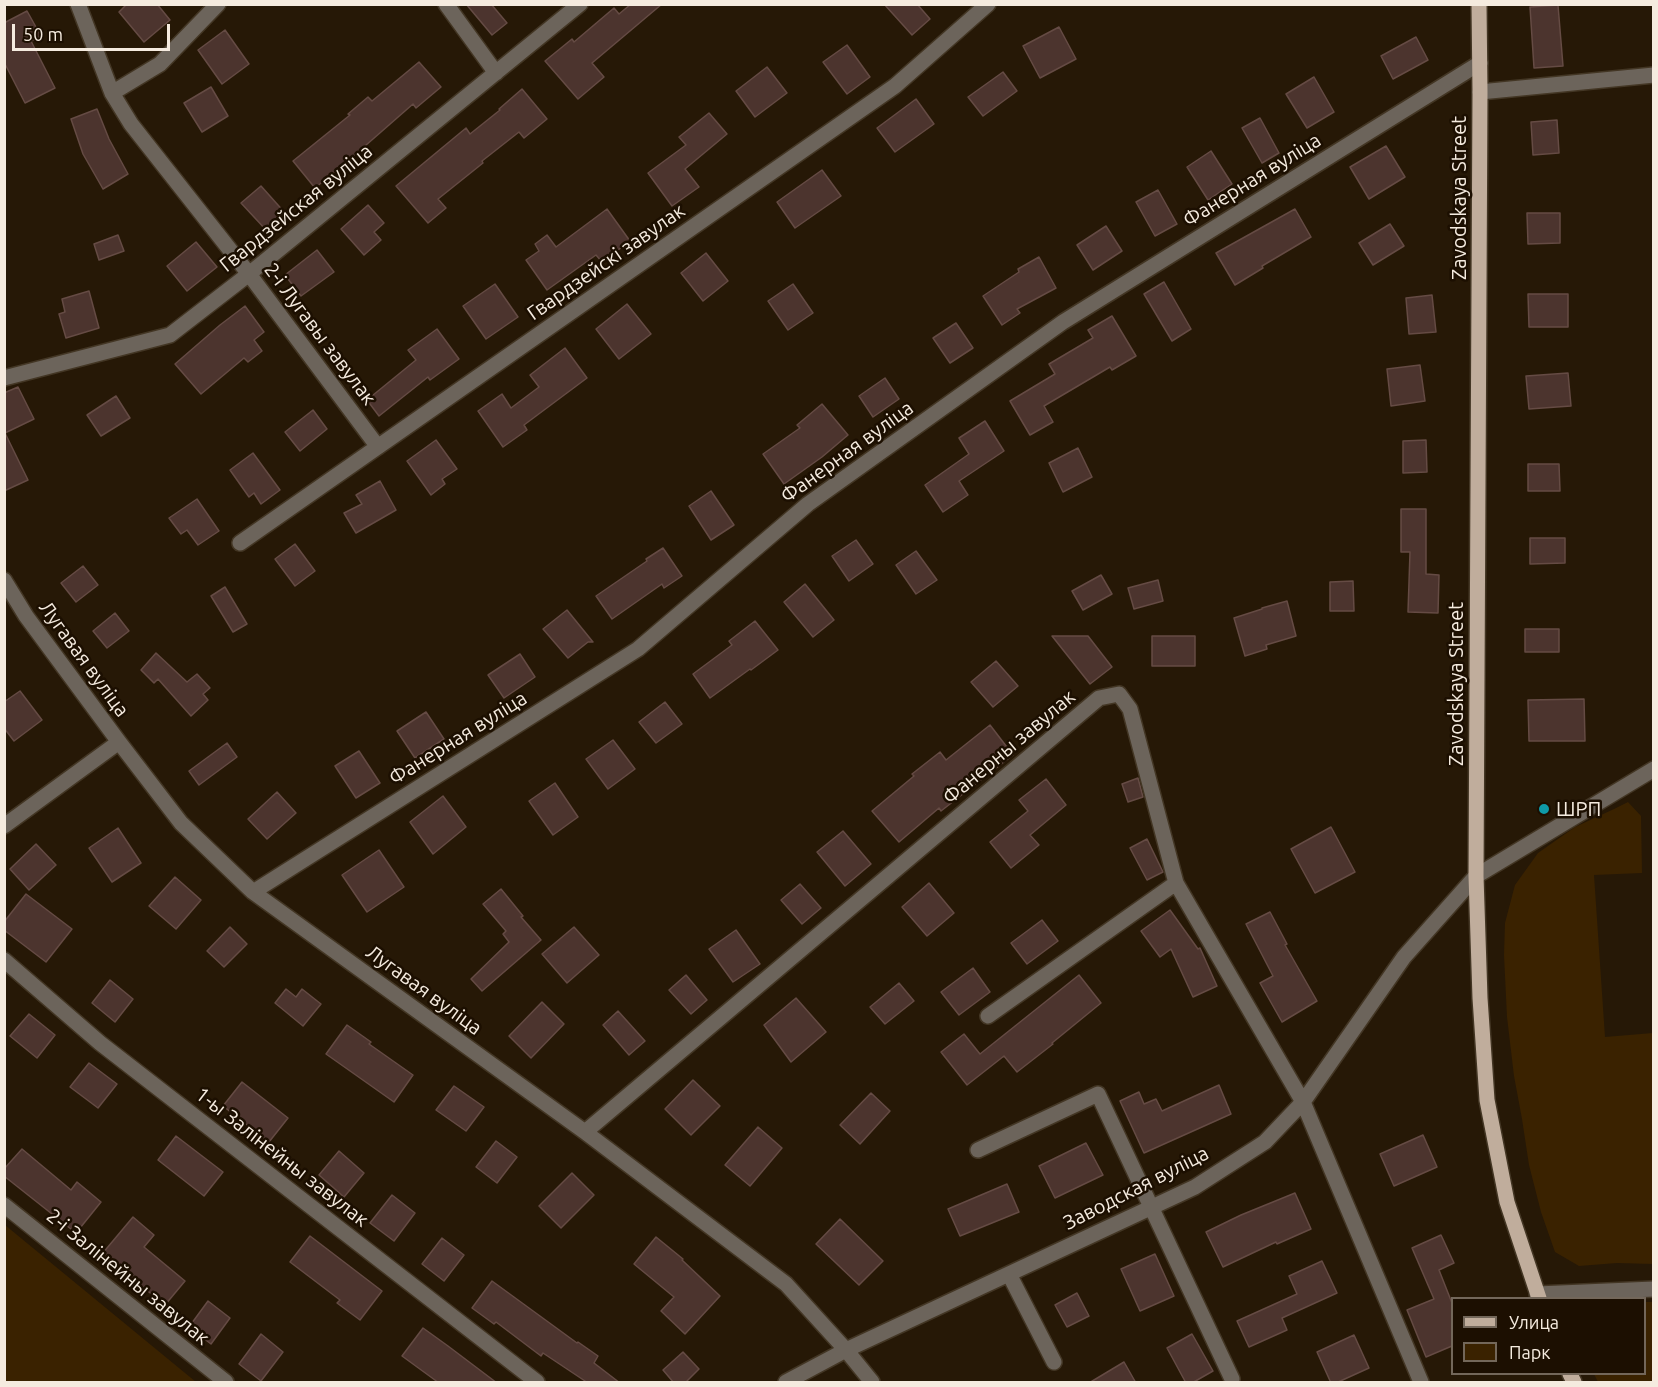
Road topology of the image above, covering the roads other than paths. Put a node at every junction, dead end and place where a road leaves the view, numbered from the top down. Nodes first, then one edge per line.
1 (78, 4) edge
2 (218, 4) edge
3 (446, 4) edge
4 (580, 4) edge
5 (988, 4) edge
6 (1479, 4) edge
7 (1480, 63) junction
8 (496, 74) junction
9 (1653, 75) edge
10 (1480, 92) junction
11 (112, 93) junction
12 (249, 274) junction
13 (4, 378) edge
14 (378, 447) junction
15 (240, 543) dead end
16 (4, 580) edge
17 (119, 742) junction
18 (1653, 769) edge
19 (4, 826) edge
20 (1476, 876) junction
21 (1176, 882) junction
22 (253, 892) junction
23 (4, 960) edge
24 (988, 1016) dead end
25 (1303, 1102) junction
26 (585, 1132) junction
27 (978, 1150) dead end
28 (4, 1205) edge
29 (1153, 1207) junction
30 (1009, 1274) junction
31 (1653, 1289) edge
32 (1538, 1296) edge
33 (846, 1350) junction
34 (1054, 1362) dead end
35 (1232, 1379) dead end
36 (226, 1383) edge
37 (537, 1383) edge
38 (786, 1383) edge
39 (872, 1383) edge
40 (1421, 1383) edge

1 - 11 street, 2-і Лугавы завулак
2 - 11 street
3 - 8 street
4 - 8 street, Гвардзейская вуліца
5 - 14 street, Гвардзейскі завулак
6 - 7 main road
7 - 10 main road, Zavodskaya Street
7 - 22 street, Фанерная вуліца
8 - 12 street, Гвардзейская вуліца
9 - 10 street
10 - 20 main road, Zavodskaya Street
11 - 12 street, 2-і Лугавы завулак
12 - 13 street, Гвардзейская вуліца
12 - 14 street, 2-і Лугавы завулак
14 - 15 street, Гвардзейскі завулак
16 - 17 street, Лугавая вуліца
17 - 19 street
17 - 22 street, Лугавая вуліца
18 - 20 street, Заводская вуліца
20 - 25 street, Заводская вуліца
20 - 32 main road, Zavodskaya Street
21 - 24 street
21 - 25 street, Фанерны завулак
21 - 26 street, Фанерны завулак
22 - 26 street, Лугавая вуліца
23 - 37 street, 1-ы Залінейны завулак
25 - 29 street, Заводская вуліца
25 - 40 street, Фанерны завулак
26 - 33 street, Лугавая вуліца
27 - 29 street
28 - 36 street, 2-і Залінейны завулак
29 - 30 street, Заводская вуліца
29 - 35 street
30 - 33 street, Заводская вуліца
30 - 34 street
31 - 32 street
33 - 38 street, Заводская вуліца
33 - 39 street, Лугавая вуліца

